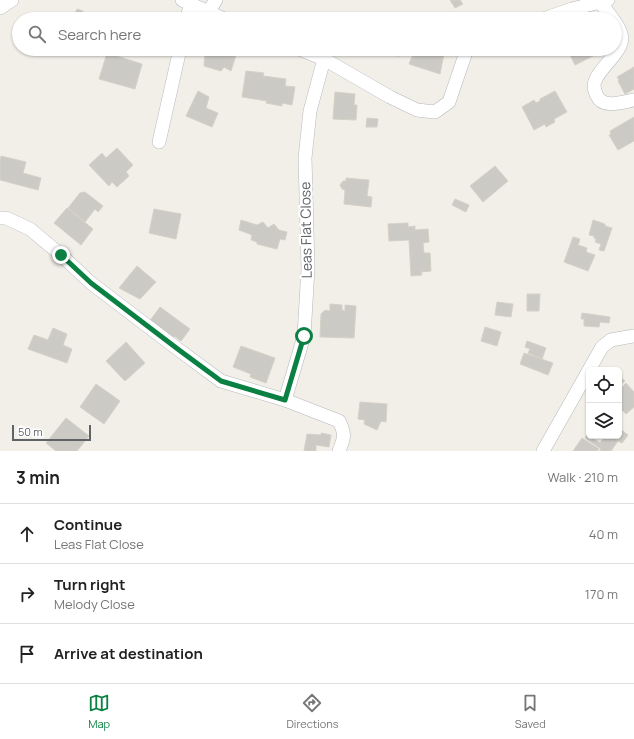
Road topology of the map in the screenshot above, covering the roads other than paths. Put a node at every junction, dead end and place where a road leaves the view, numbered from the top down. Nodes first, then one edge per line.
1 (12, 0) edge
2 (216, 0) edge
3 (604, 1) edge
4 (186, 2) edge
5 (0, 8) edge
6 (187, 12) edge
7 (208, 12) joint
8 (563, 12) edge
9 (610, 12) edge
10 (178, 56) edge
11 (316, 56) edge
12 (465, 56) edge
13 (612, 56) edge
14 (324, 59) junction
15 (634, 100) edge
16 (159, 142) dead end
17 (0, 218) edge
18 (634, 336) edge
19 (591, 367) edge
20 (586, 375) edge
21 (285, 400) junction
22 (339, 451) edge
23 (543, 451) edge

1 - 5 street
2 - 7 street
3 - 8 street
3 - 9 street
4 - 6 street
4 - 7 street
10 - 16 street
11 - 14 street
12 - 14 street
13 - 15 street
14 - 21 street, Leas Flat Close
17 - 21 street
18 - 19 street
20 - 23 street
21 - 22 street

